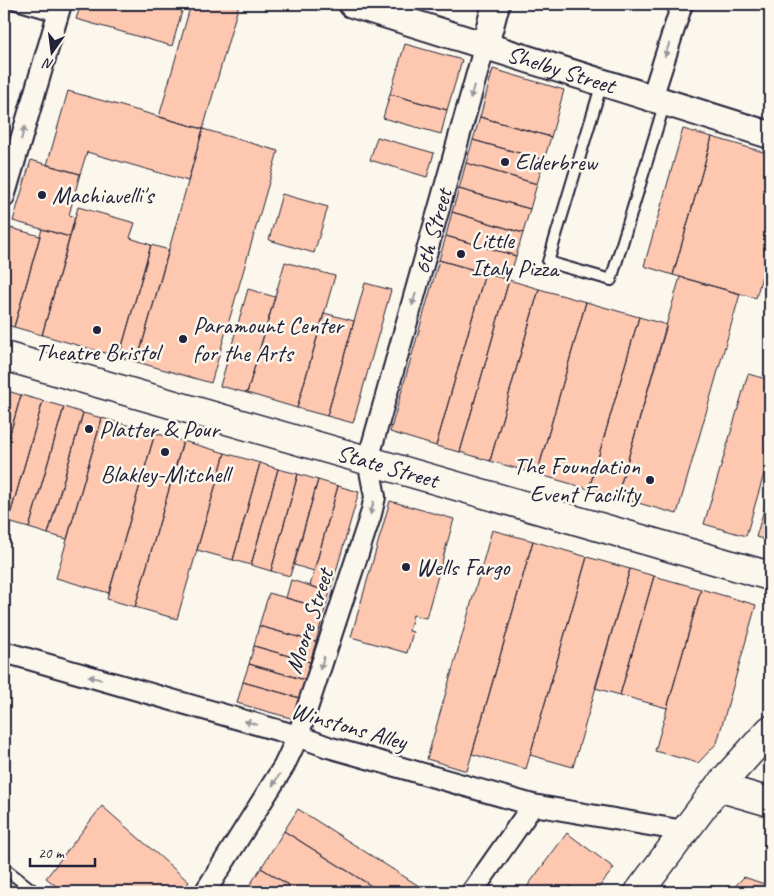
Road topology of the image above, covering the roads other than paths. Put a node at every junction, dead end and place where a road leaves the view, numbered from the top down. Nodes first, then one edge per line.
1 (16, 4) edge
2 (352, 4) edge
3 (496, 4) edge
4 (682, 4) edge
5 (59, 10) edge
6 (485, 45) junction
7 (602, 82) junction
8 (659, 100) junction
9 (770, 135) edge
10 (5, 190) edge
11 (4, 356) edge
12 (368, 460) junction
13 (770, 576) edge
14 (4, 652) edge
15 (770, 730) edge
16 (298, 736) junction
17 (718, 787) junction
18 (770, 802) edge
19 (533, 805) junction
20 (684, 831) junction
21 (4, 868) edge
22 (35, 892) edge
23 (205, 892) edge
24 (472, 892) edge
25 (639, 892) edge

1 - 5 lane
2 - 6 street, Shelby Street
3 - 6 street, 6th Street
4 -> 8 street
10 -> 5 street
6 - 7 street, Shelby Street
6 -> 12 street, 6th Street
7 - 8 street, Shelby Street
7 - 8 lane
8 - 9 street, Shelby Street
11 - 12 main road, State Street
12 - 13 main road, State Street
12 -> 16 street, Moore Street
16 -> 14 street, Winstons Alley
15 - 17 main road
16 - 19 street, Winstons Alley
16 -> 23 street, Moore Street
17 - 18 main road
17 - 20 main road
19 - 20 street, Winstons Alley
19 - 24 street
20 - 25 main road
21 - 22 lane

